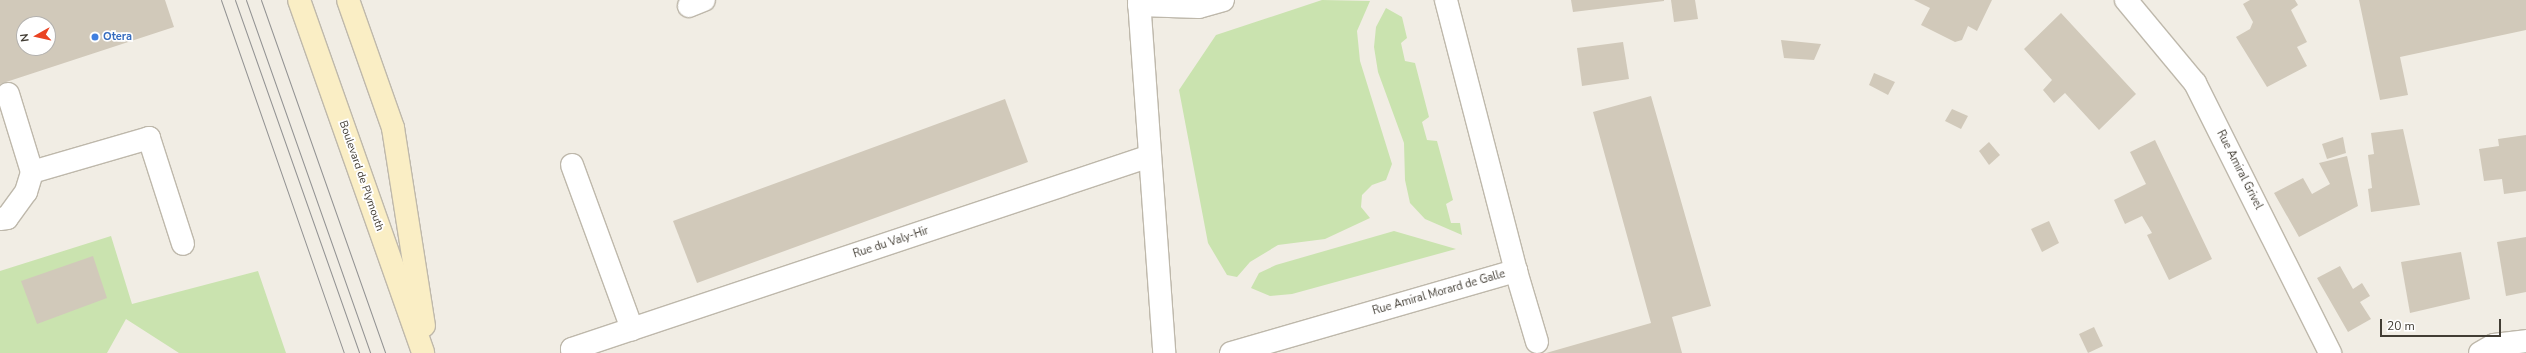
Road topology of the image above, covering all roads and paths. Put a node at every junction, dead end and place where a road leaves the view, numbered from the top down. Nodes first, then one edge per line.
1 (299, 0) edge
2 (348, 0) edge
3 (1223, 0) edge
4 (1446, 0) edge
5 (2126, 0) edge
6 (1139, 3) edge
7 (8, 94) dead end
8 (1150, 156) junction
9 (572, 165) dead end
10 (32, 172) junction
11 (0, 219) edge
12 (183, 244) dead end
13 (1516, 272) junction
14 (632, 329) junction
15 (2526, 341) edge
16 (1537, 342) dead end
17 (423, 353) edge
18 (429, 353) edge
19 (573, 353) edge
20 (1164, 353) edge
21 (1231, 353) edge
22 (2330, 353) edge
23 (2480, 353) edge

1 - 17 main road, Boulevard de Plymouth
2 - 18 main road
3 - 6 street
4 - 13 street, Rue Amiral Morard de Galle
5 - 22 street, Rue Amiral Grivel
6 - 8 street
7 - 10 street
8 - 14 street, Rue du Valy-Hir
8 - 20 street
9 - 14 street
10 - 11 street
10 - 12 street
13 - 16 street
13 - 21 street, Rue Amiral Morard de Galle
14 - 19 street, Rue du Valy-Hir
15 - 23 street

